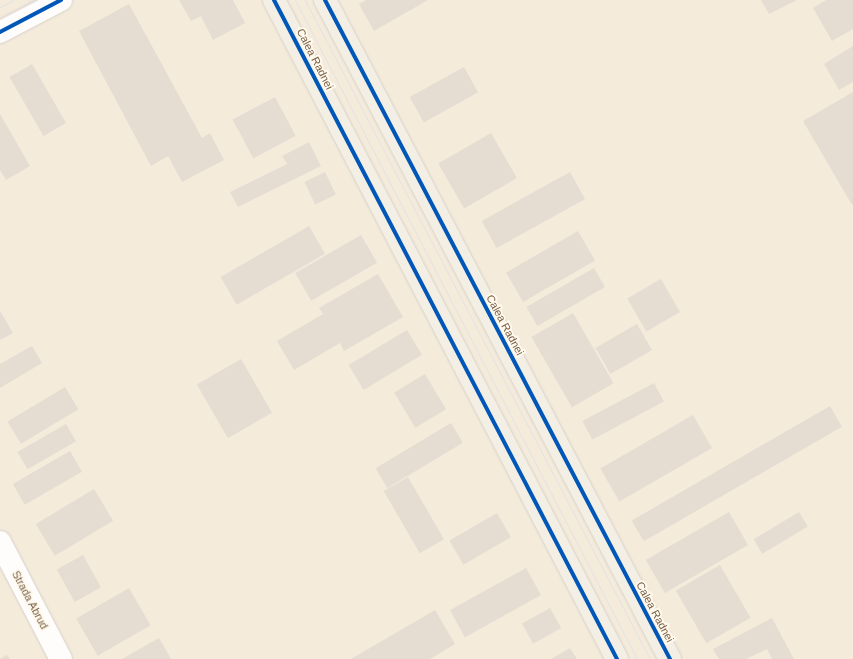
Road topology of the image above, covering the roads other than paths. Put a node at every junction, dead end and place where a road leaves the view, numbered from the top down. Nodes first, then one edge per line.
1 (61, 0) edge
2 (274, 0) edge
3 (325, 0) edge
4 (0, 32) edge
5 (0, 542) edge
6 (61, 659) edge
7 (617, 659) edge
8 (670, 659) edge

1 - 4 street
2 - 7 main road, Calea Radnei
3 - 8 main road, Calea Radnei
5 - 6 street, Strada Abrud

